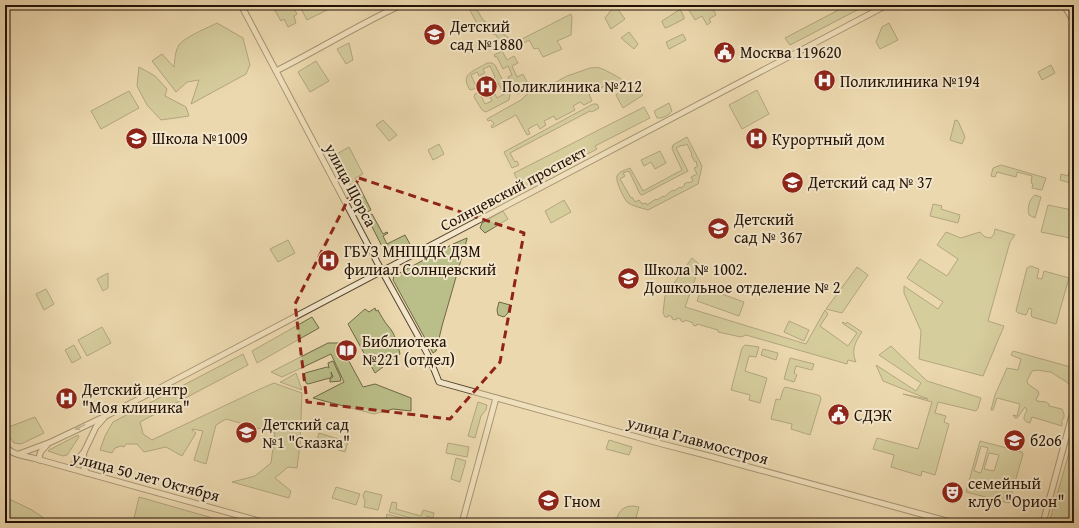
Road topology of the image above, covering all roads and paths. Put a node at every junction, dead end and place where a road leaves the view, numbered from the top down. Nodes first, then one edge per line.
1 (241, 5) edge
2 (401, 5) edge
3 (887, 5) edge
4 (1064, 5) edge
5 (1074, 22) edge
6 (276, 71) junction
7 (382, 272) junction
8 (437, 379) joint
9 (496, 398) junction
10 (1074, 408) edge
11 (110, 414) junction
12 (51, 442) junction
13 (5, 444) edge
14 (84, 452) junction
15 (20, 454) junction
16 (40, 460) junction
17 (70, 468) junction
18 (88, 474) junction
19 (266, 523) edge
20 (462, 523) edge
21 (954, 523) edge
22 (1043, 523) edge

1 - 6 street, улица Щорса
2 - 6 street
3 - 7 street, Солнцевский проспект
4 - 5 street
6 - 7 street, улица Щорса
7 - 8 street, улица Щорса
7 - 11 street, Солнцевский проспект
8 - 9 street, улица Главмосстроя
9 - 20 street
9 - 21 street, улица Главмосстроя
10 - 22 street
11 -> 12 street, Солнцевский проспект
11 - 14 street
12 - 15 street, Солнцевский проспект
12 - 16 street
13 - 15 street, улица 50 лет Октября
14 - 17 street
14 - 18 street
15 - 16 street, улица 50 лет Октября
16 - 17 street, улица 50 лет Октября
17 - 18 street, улица 50 лет Октября
18 - 19 street, улица 50 лет Октября

